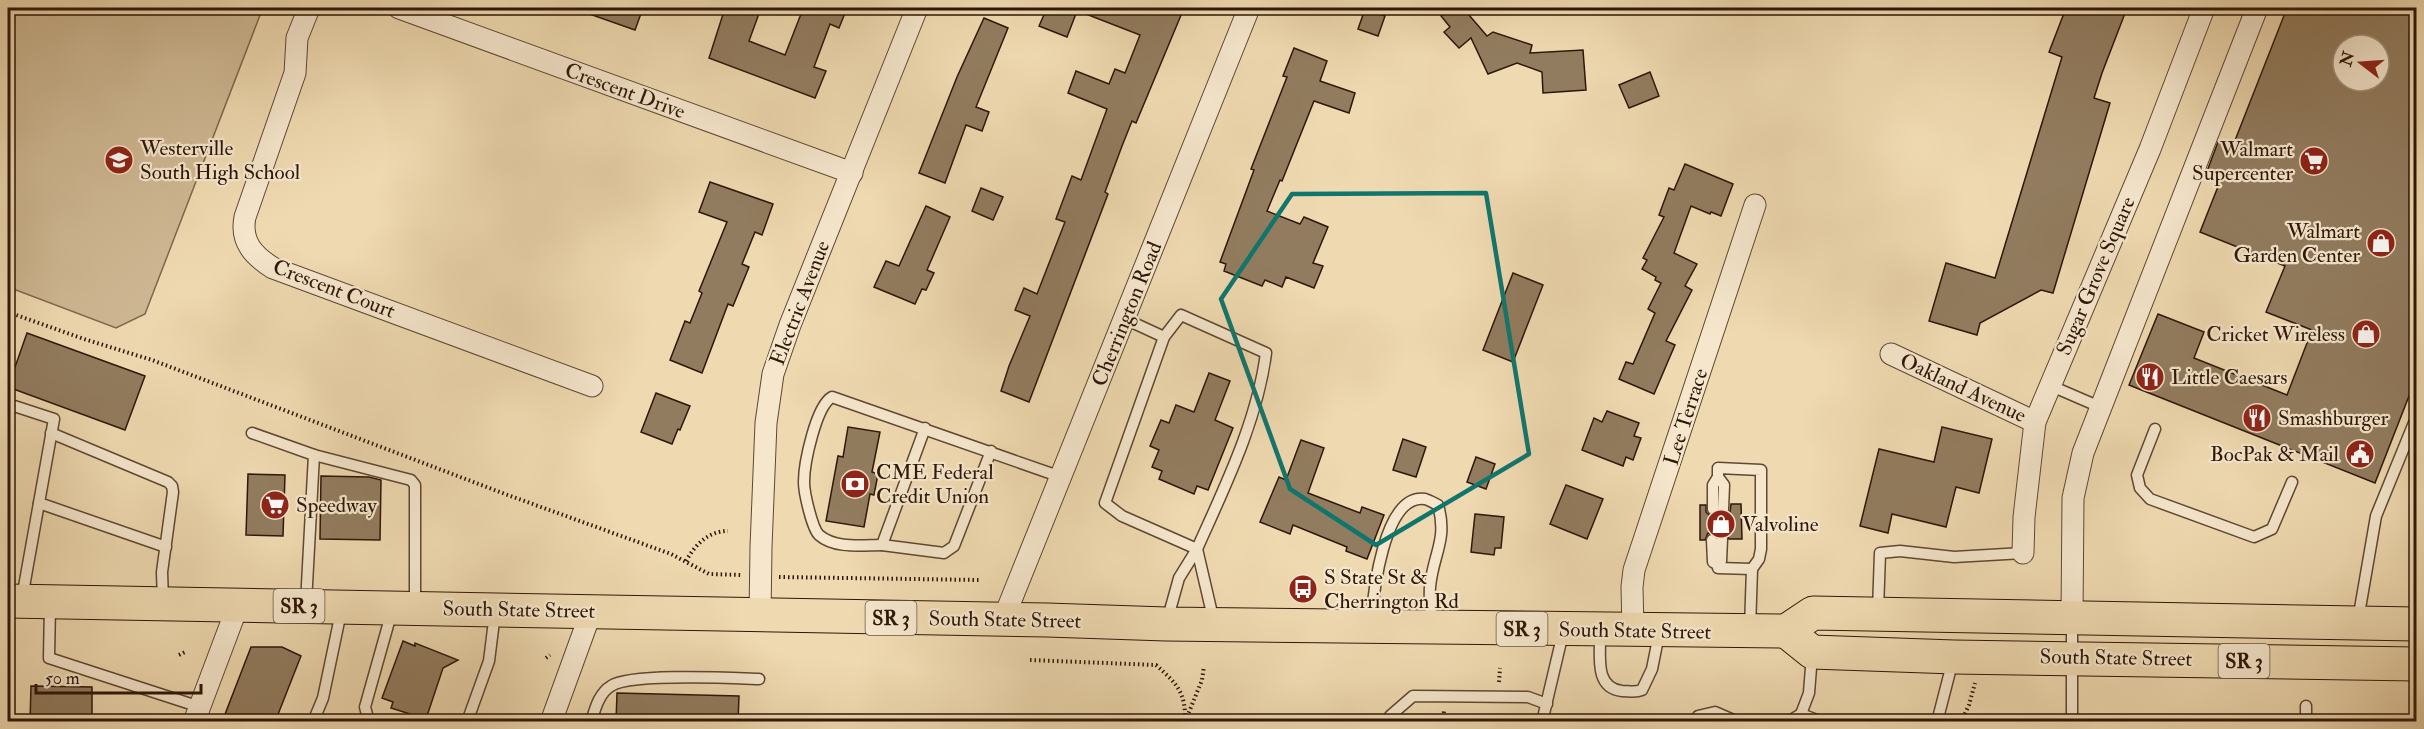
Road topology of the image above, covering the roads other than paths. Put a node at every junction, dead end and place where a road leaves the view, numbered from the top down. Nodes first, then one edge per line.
1 (309, 8) edge
2 (399, 8) edge
3 (916, 8) edge
4 (1249, 8) edge
5 (2204, 8) edge
6 (2257, 8) edge
7 (852, 173) junction
8 (1755, 204) dead end
9 (1125, 319) junction
10 (1164, 337) junction
11 (1891, 354) dead end
12 (2049, 385) junction
13 (592, 386) dead end
14 (8, 405) edge
15 (2100, 407) junction
16 (2416, 418) edge
17 (2035, 422) junction
18 (925, 428) junction
19 (2156, 429) dead end
20 (51, 433) junction
21 (252, 434) dead end
22 (991, 451) junction
23 (314, 455) junction
24 (1061, 477) junction
25 (2292, 482) dead end
26 (39, 503) junction
27 (1718, 509) dead end
28 (1717, 539) dead end
29 (882, 545) junction
30 (166, 547) junction
31 (1197, 549) junction
32 (2023, 553) joint
33 (1752, 569) junction
34 (26, 601) edge
35 (163, 604) junction
36 (238, 605) junction
37 (305, 606) junction
38 (342, 607) junction
39 (404, 608) junction
40 (496, 610) junction
41 (591, 612) junction
42 (1878, 614) junction
43 (1923, 615) junction
44 (760, 616) junction
45 (2072, 618) junction
46 (1003, 620) junction
47 (2348, 623) junction
48 (1166, 624) junction
49 (2416, 624) edge
50 (1215, 625) junction
51 (1371, 627) junction
52 (1432, 628) junction
53 (1563, 630) junction
54 (1600, 630) junction
55 (1646, 631) junction
56 (1750, 632) junction
57 (1807, 632) junction
58 (1878, 653) junction
59 (2071, 658) junction
60 (2416, 664) edge
61 (1965, 668) junction
62 (759, 679) dead end
63 (1547, 704) junction
64 (2306, 705) dead end
65 (197, 714) edge
66 (1800, 718) edge
67 (1697, 719) edge
68 (312, 722) edge
69 (369, 722) edge
70 (467, 722) edge
71 (551, 722) edge
72 (591, 722) edge
73 (1389, 722) edge
74 (1542, 722) edge
75 (1738, 722) edge
76 (1788, 722) edge
77 (1822, 722) edge
78 (1937, 722) edge
79 (2072, 722) edge
80 (2306, 722) edge

1 - 13 street, Crescent Court
2 - 7 street, Crescent Drive
3 - 7 street, Electric Avenue
4 - 9 street, Cherrington Road
5 - 12 street, Sugar Grove Square
6 - 15 street
7 - 44 street, Electric Avenue
8 - 55 street, Lee Terrace
9 - 10 lane
9 - 24 street, Cherrington Road
10 - 31 lane
10 - 31 lane
11 - 17 street, Oakland Avenue
12 - 15 lane
12 - 17 street, Sugar Grove Square
14 - 20 lane
15 - 45 street
16 - 47 lane
17 - 32 street, Sugar Grove Square
18 - 22 lane
18 - 29 lane
18 - 29 lane
19 - 25 lane
20 - 26 lane
20 - 30 lane
21 - 23 lane
22 - 24 lane
22 - 29 lane
23 - 37 lane
23 - 39 lane
24 - 46 street, Cherrington Road
26 - 30 lane
26 - 34 lane
27 - 33 lane
28 - 33 lane
30 - 35 lane
31 - 48 lane
31 - 50 lane
32 - 42 lane
33 - 56 lane
34 - 35 main road, South State Street / SR 3
34 - 65 lane
35 - 36 main road, South State Street / SR 3
36 - 37 main road, South State Street / SR 3
36 - 65 street
37 - 38 main road, South State Street / SR 3
38 - 39 main road, South State Street / SR 3
38 - 68 lane
39 - 40 main road, South State Street / SR 3
39 - 69 lane
40 - 41 main road, South State Street / SR 3
40 - 70 lane
41 - 44 main road, South State Street / SR 3
41 - 71 street
42 - 43 main road, South State Street / SR 3
42 - 57 main road, South State Street / SR 3
43 - 45 main road, South State Street / SR 3
43 - 57 main road
44 - 46 main road, South State Street / SR 3
45 - 47 main road, South State Street / SR 3
45 - 58 main road
45 - 59 lane
46 - 48 main road, South State Street / SR 3
47 - 49 main road, South State Street / SR 3
47 - 59 main road
48 - 50 main road, South State Street / SR 3
50 - 51 main road, South State Street / SR 3
51 - 52 main road, South State Street / SR 3
51 - 52 lane
52 - 53 main road, South State Street / SR 3
53 - 54 main road, South State Street / SR 3
53 - 63 lane
54 - 55 main road, South State Street / SR 3
54 - 55 lane
55 - 56 main road, South State Street / SR 3
56 - 57 main road, South State Street / SR 3
57 - 58 main road, South State Street / SR 3
57 - 66 lane
58 - 61 main road, South State Street / SR 3
59 - 60 main road, South State Street / SR 3
59 - 61 main road, South State Street / SR 3
59 - 79 lane
61 - 78 lane
62 - 72 lane
63 - 73 lane
63 - 74 lane
64 - 80 lane
66 - 76 lane
66 - 77 lane
67 - 75 lane

